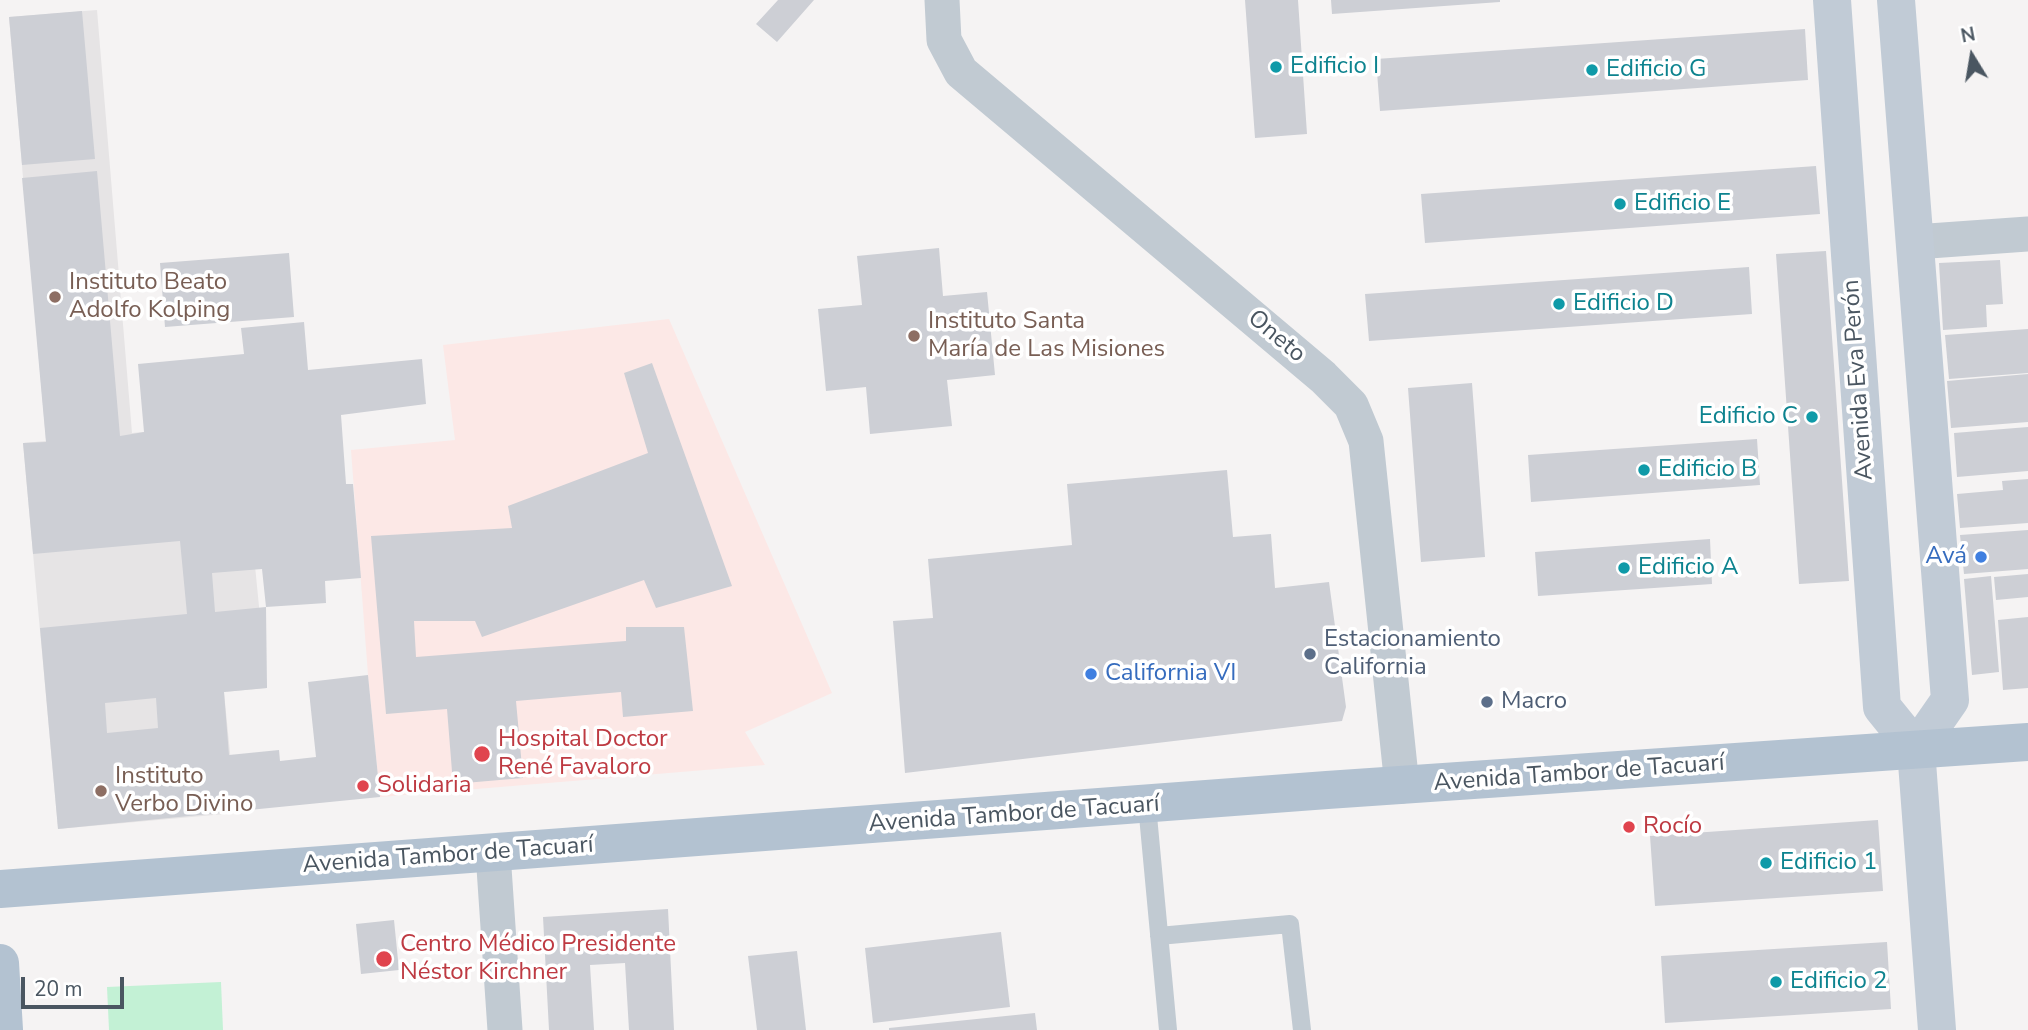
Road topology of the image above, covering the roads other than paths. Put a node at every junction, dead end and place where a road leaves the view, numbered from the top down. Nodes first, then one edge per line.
1 (942, 0) edge
2 (1832, 0) edge
3 (1896, 0) edge
4 (2028, 234) edge
5 (1915, 242) junction
6 (2028, 742) edge
7 (1916, 749) junction
8 (1402, 786) junction
9 (1147, 805) junction
10 (493, 853) junction
11 (0, 889) edge
12 (1159, 936) junction
13 (0, 962) edge
14 (4, 1030) edge
15 (505, 1030) edge
16 (1168, 1030) edge
17 (1302, 1030) edge
18 (1937, 1030) edge

1 - 8 street, Oneto
2 - 7 main road, Avenida Eva Perón
3 - 5 main road
4 - 5 street
5 - 7 main road
6 - 7 main road, Avenida Tambor de Tacuarí
7 - 8 main road, Avenida Tambor de Tacuarí
7 - 18 main road
8 - 9 main road, Avenida Tambor de Tacuarí
9 - 10 main road, Avenida Tambor de Tacuarí
9 - 12 lane
10 - 11 main road, Avenida Tambor de Tacuarí
10 - 15 street
12 - 16 lane
12 - 17 lane
13 - 14 main road

